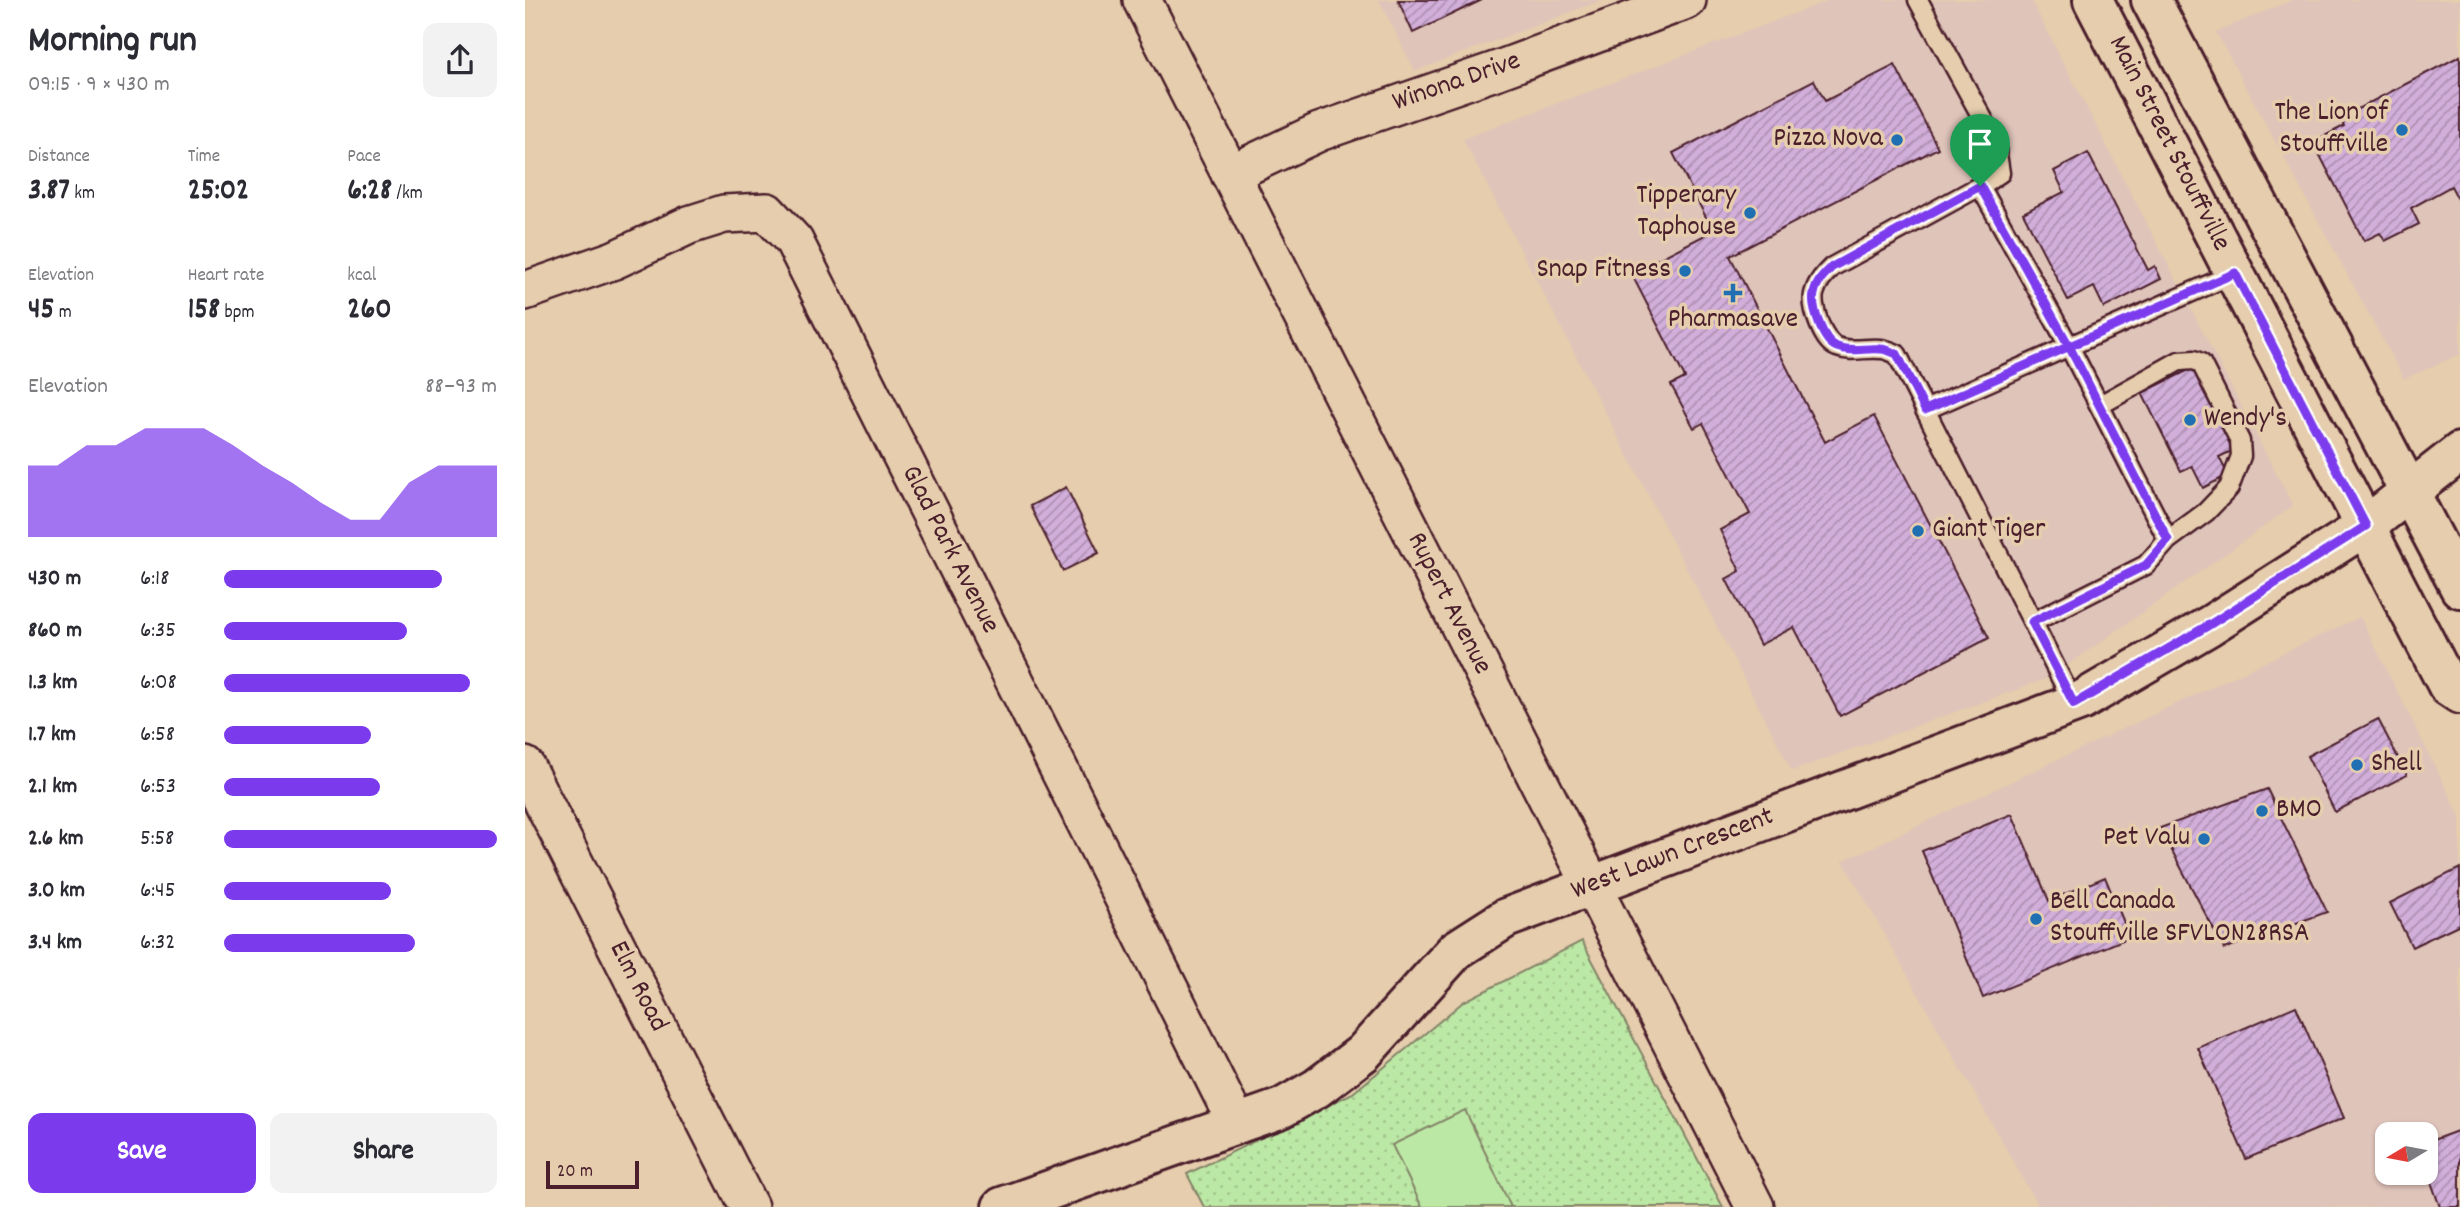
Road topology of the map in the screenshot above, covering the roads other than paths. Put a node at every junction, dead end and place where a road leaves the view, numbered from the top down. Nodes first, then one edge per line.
1 (1142, 0) edge
2 (1687, 0) edge
3 (1918, 0) edge
4 (2093, 0) edge
5 (2151, 0) edge
6 (1230, 174) junction
7 (1980, 186) junction
8 (2235, 273) junction
9 (525, 292) edge
10 (2069, 346) junction
11 (2100, 405) junction
12 (1925, 410) junction
13 (2460, 452) edge
14 (2409, 490) junction
15 (2366, 526) junction
16 (2168, 540) junction
17 (2460, 589) edge
18 (2032, 622) junction
19 (2460, 694) edge
20 (2074, 704) junction
21 (525, 766) edge
22 (1592, 886) junction
23 (1237, 1124) junction
24 (749, 1207) edge
25 (1002, 1207) edge
26 (1755, 1207) edge

1 - 6 street, Rupert Avenue
2 - 6 street, Winona Drive
3 - 7 lane
4 - 8 street, Main Street Stouffville
5 - 14 street, Main Street Stouffville
6 - 22 street, Rupert Avenue
7 - 10 lane
7 - 12 lane
8 - 10 lane
8 - 15 street, Main Street Stouffville
9 - 23 street, Glad Park Avenue
10 - 11 lane
10 - 12 lane
11 - 16 lane
11 - 16 lane
12 - 18 lane
13 - 14 street, West Lawn Crescent
14 - 15 street, West Lawn Crescent
14 - 17 street, Main Street Stouffville
15 - 19 street, Main Street Stouffville
15 - 20 street, West Lawn Crescent
16 - 18 lane
18 - 20 lane
20 - 22 street, West Lawn Crescent
21 - 24 street, Elm Road
22 - 23 street, West Lawn Crescent
22 - 26 street, Rupert Avenue
23 - 25 street, West Lawn Crescent

